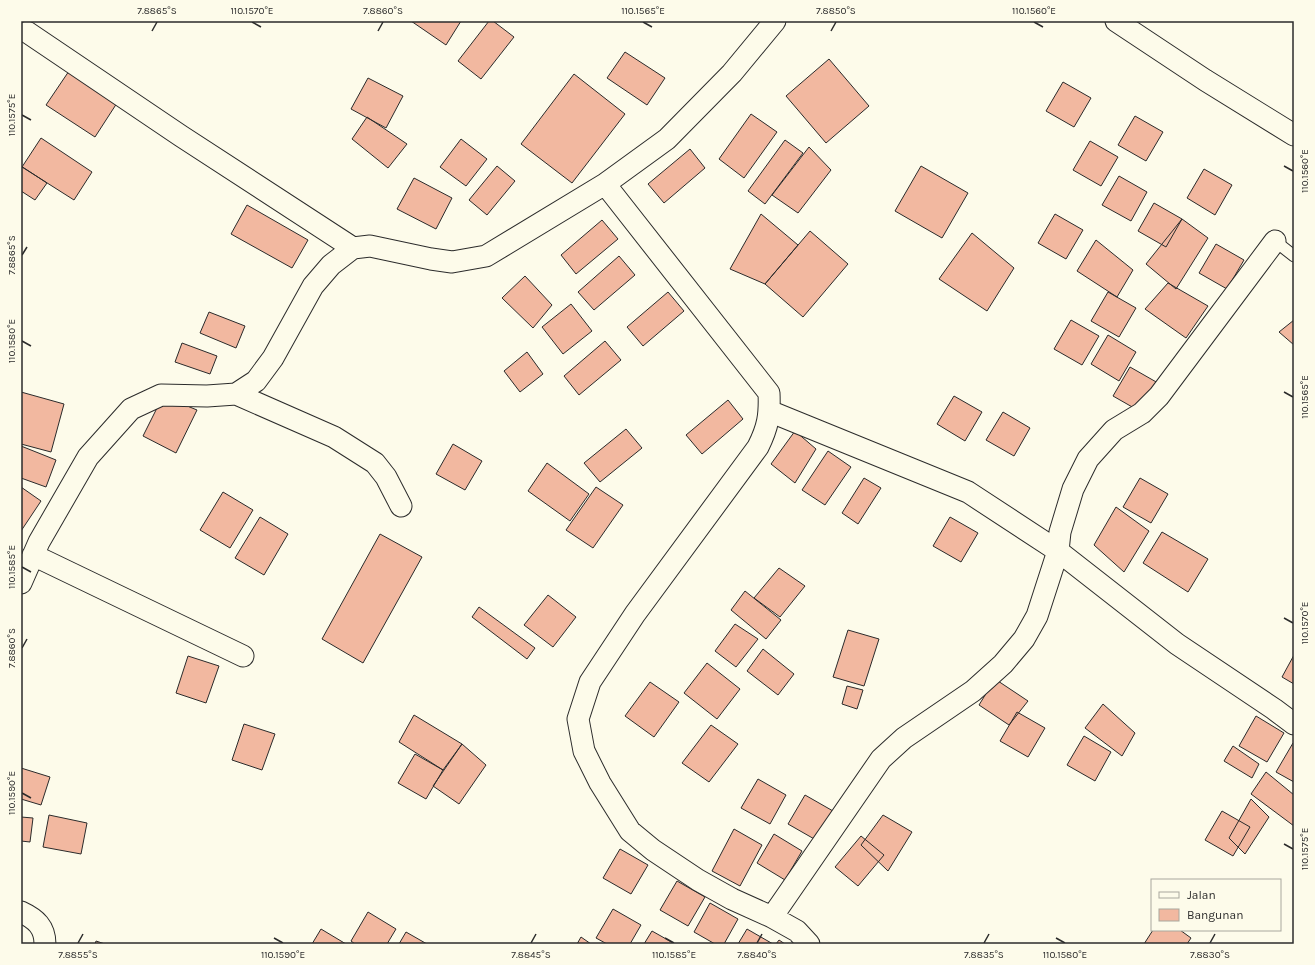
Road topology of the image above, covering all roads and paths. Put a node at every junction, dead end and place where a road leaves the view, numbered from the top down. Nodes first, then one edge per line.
1 (775, 21) edge
2 (1116, 21) edge
3 (27, 32) dead end
4 (1294, 135) edge
5 (605, 184) junction
6 (1275, 241) joint
7 (353, 248) junction
8 (1294, 256) edge
9 (236, 394) junction
10 (769, 411) junction
11 (401, 506) dead end
12 (1058, 551) junction
13 (33, 556) junction
14 (21, 583) edge
15 (243, 656) dead end
16 (1294, 724) edge
17 (21, 912) edge
18 (772, 917) junction
19 (45, 944) edge
20 (809, 944) edge

1 - 5 street
2 - 4 street
3 - 7 street
5 - 7 street
5 - 10 street
6 - 8 lane
6 - 12 street
7 - 9 street
9 - 11 street
9 - 13 street
10 - 12 street
10 - 18 street
12 - 16 street
12 - 18 street
13 - 14 street
13 - 15 street
17 - 19 street
18 - 20 street

